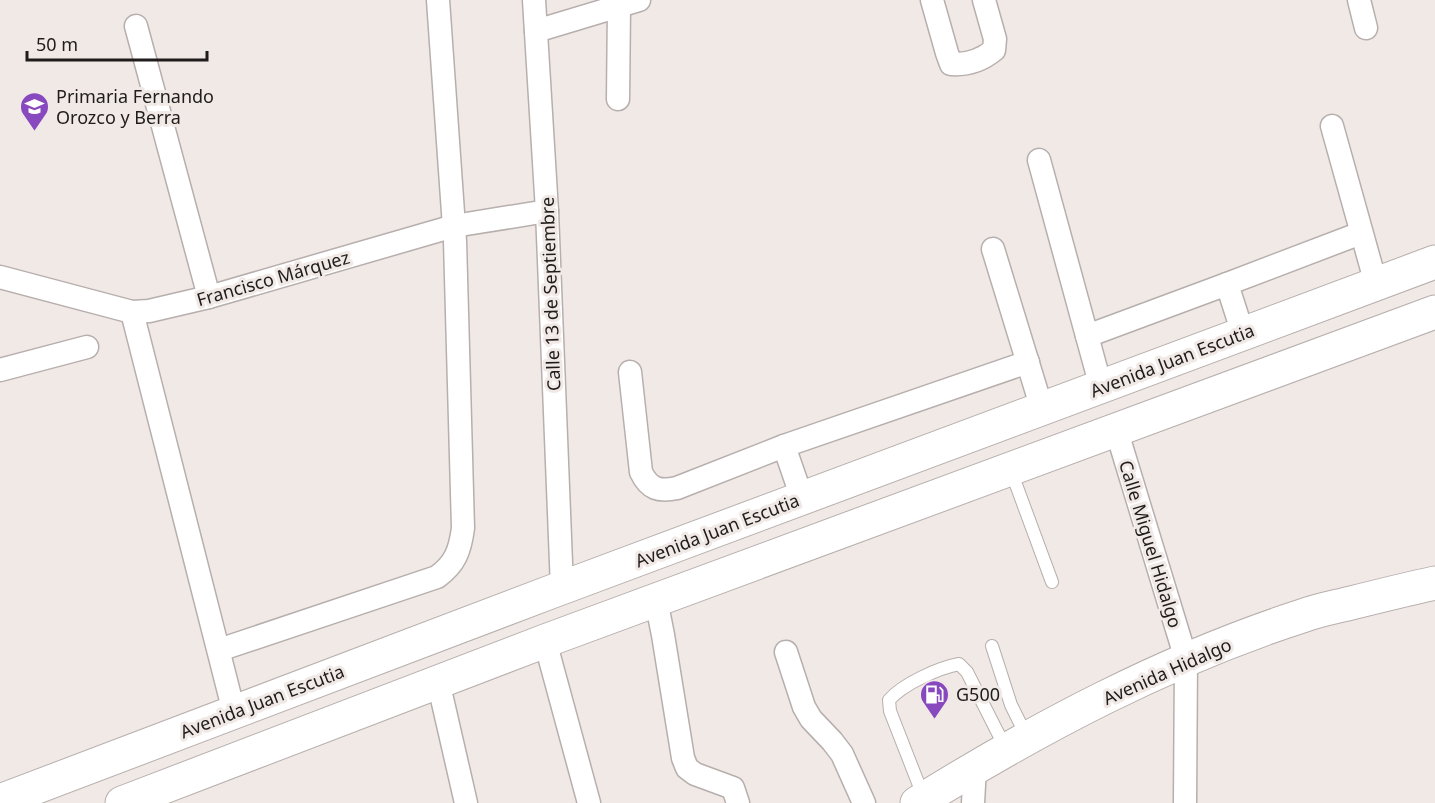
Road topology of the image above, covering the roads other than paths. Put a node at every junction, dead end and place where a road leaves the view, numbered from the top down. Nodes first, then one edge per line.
1 (438, 0) edge
2 (534, 0) edge
3 (932, 0) edge
4 (984, 0) edge
5 (1359, 0) edge
6 (629, 3) edge
7 (136, 26) dead end
8 (1366, 28) dead end
9 (536, 31) junction
10 (618, 99) dead end
11 (1332, 126) dead end
12 (1040, 160) dead end
13 (547, 211) junction
14 (454, 226) junction
15 (1361, 232) junction
16 (993, 249) dead end
17 (1435, 262) edge
18 (0, 277) edge
19 (1227, 284) junction
20 (1376, 284) junction
21 (209, 297) junction
22 (132, 312) junction
23 (1435, 312) edge
24 (1243, 334) junction
25 (1087, 336) junction
26 (87, 347) dead end
27 (1028, 362) junction
28 (0, 370) edge
29 (630, 372) dead end
30 (1101, 387) junction
31 (1042, 409) junction
32 (1116, 429) junction
33 (784, 446) junction
34 (1010, 468) junction
35 (802, 498) junction
36 (1052, 582) dead end
37 (1435, 583) edge
38 (562, 588) junction
39 (656, 600) junction
40 (544, 641) junction
41 (992, 646) dead end
42 (219, 650) junction
43 (786, 652) dead end
44 (1186, 659) junction
45 (438, 681) junction
46 (234, 712) junction
47 (1018, 744) junction
48 (975, 767) junction
49 (0, 801) edge
50 (921, 801) edge
51 (122, 803) edge
52 (466, 803) edge
53 (589, 803) edge
54 (738, 803) edge
55 (864, 803) edge
56 (973, 803) edge
57 (1185, 803) edge

1 - 14 street
2 - 9 street, Calle 13 de Septiembre
3 - 4 street
5 - 8 street
6 - 9 street
6 - 10 street
7 - 21 street
9 - 13 street, Calle 13 de Septiembre
11 - 15 street
12 - 25 street
13 - 14 street, Francisco Márquez
13 - 38 street, Calle 13 de Septiembre
14 - 21 street, Francisco Márquez
14 - 42 street
15 - 19 street
15 - 20 street
16 - 27 street
17 - 20 main road, Avenida Juan Escutia
18 - 22 street, Francisco Márquez
19 - 24 street
19 - 25 street
20 - 24 main road, Avenida Juan Escutia
21 - 22 street, Francisco Márquez
22 - 42 street
23 - 32 main road
24 - 30 main road, Avenida Juan Escutia
25 - 30 street
26 - 28 street
27 - 31 street
27 - 33 street
29 - 33 street
30 - 31 main road, Avenida Juan Escutia
31 - 35 main road, Avenida Juan Escutia
32 - 34 main road
32 - 44 street, Calle Miguel Hidalgo
33 - 35 street
34 - 36 lane
34 - 39 main road
35 - 38 main road, Avenida Juan Escutia
37 - 44 main road, Avenida Hidalgo
38 - 46 main road, Avenida Juan Escutia
39 - 40 main road
39 - 54 street
40 - 45 main road
40 - 53 street
41 - 47 lane
42 - 46 street
43 - 55 street
44 - 47 main road, Avenida Hidalgo
44 - 57 street, Calle Miguel Hidalgo
45 - 51 main road
45 - 52 street
46 - 49 main road, Avenida Juan Escutia
47 - 48 main road, Avenida Hidalgo
47 - 50 lane
48 - 50 main road, Avenida Hidalgo
48 - 56 street

